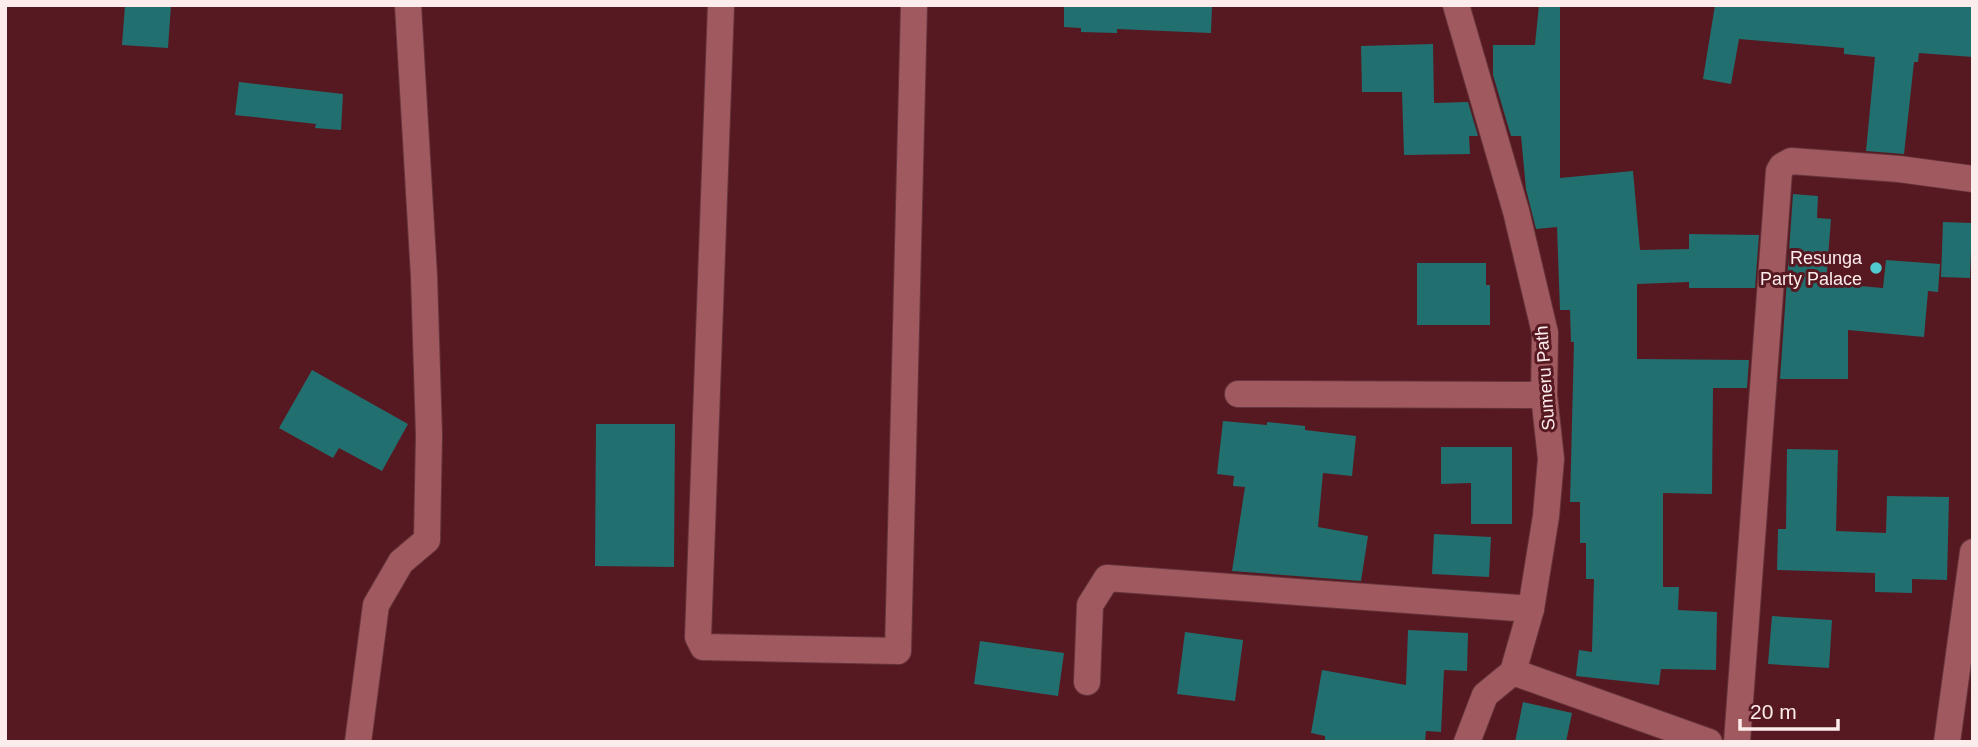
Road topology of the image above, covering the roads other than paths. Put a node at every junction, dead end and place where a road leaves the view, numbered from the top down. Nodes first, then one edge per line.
1 (408, 5) edge
2 (721, 5) edge
3 (914, 5) edge
4 (1456, 5) edge
5 (1973, 179) edge
6 (1238, 394) dead end
7 (1544, 395) junction
8 (1973, 552) edge
9 (1531, 609) junction
10 (1513, 672) junction
11 (1087, 682) dead end
12 (358, 742) edge
13 (1467, 742) edge
14 (1709, 742) edge
15 (1737, 742) edge
16 (1947, 742) edge

1 - 12 street
2 - 3 street
4 - 7 street, Sumeru Path
5 - 15 street
6 - 7 street
7 - 9 street, Sumeru Path
8 - 16 street
9 - 10 street, Sumeru Path
9 - 11 street
10 - 13 street
10 - 14 street

